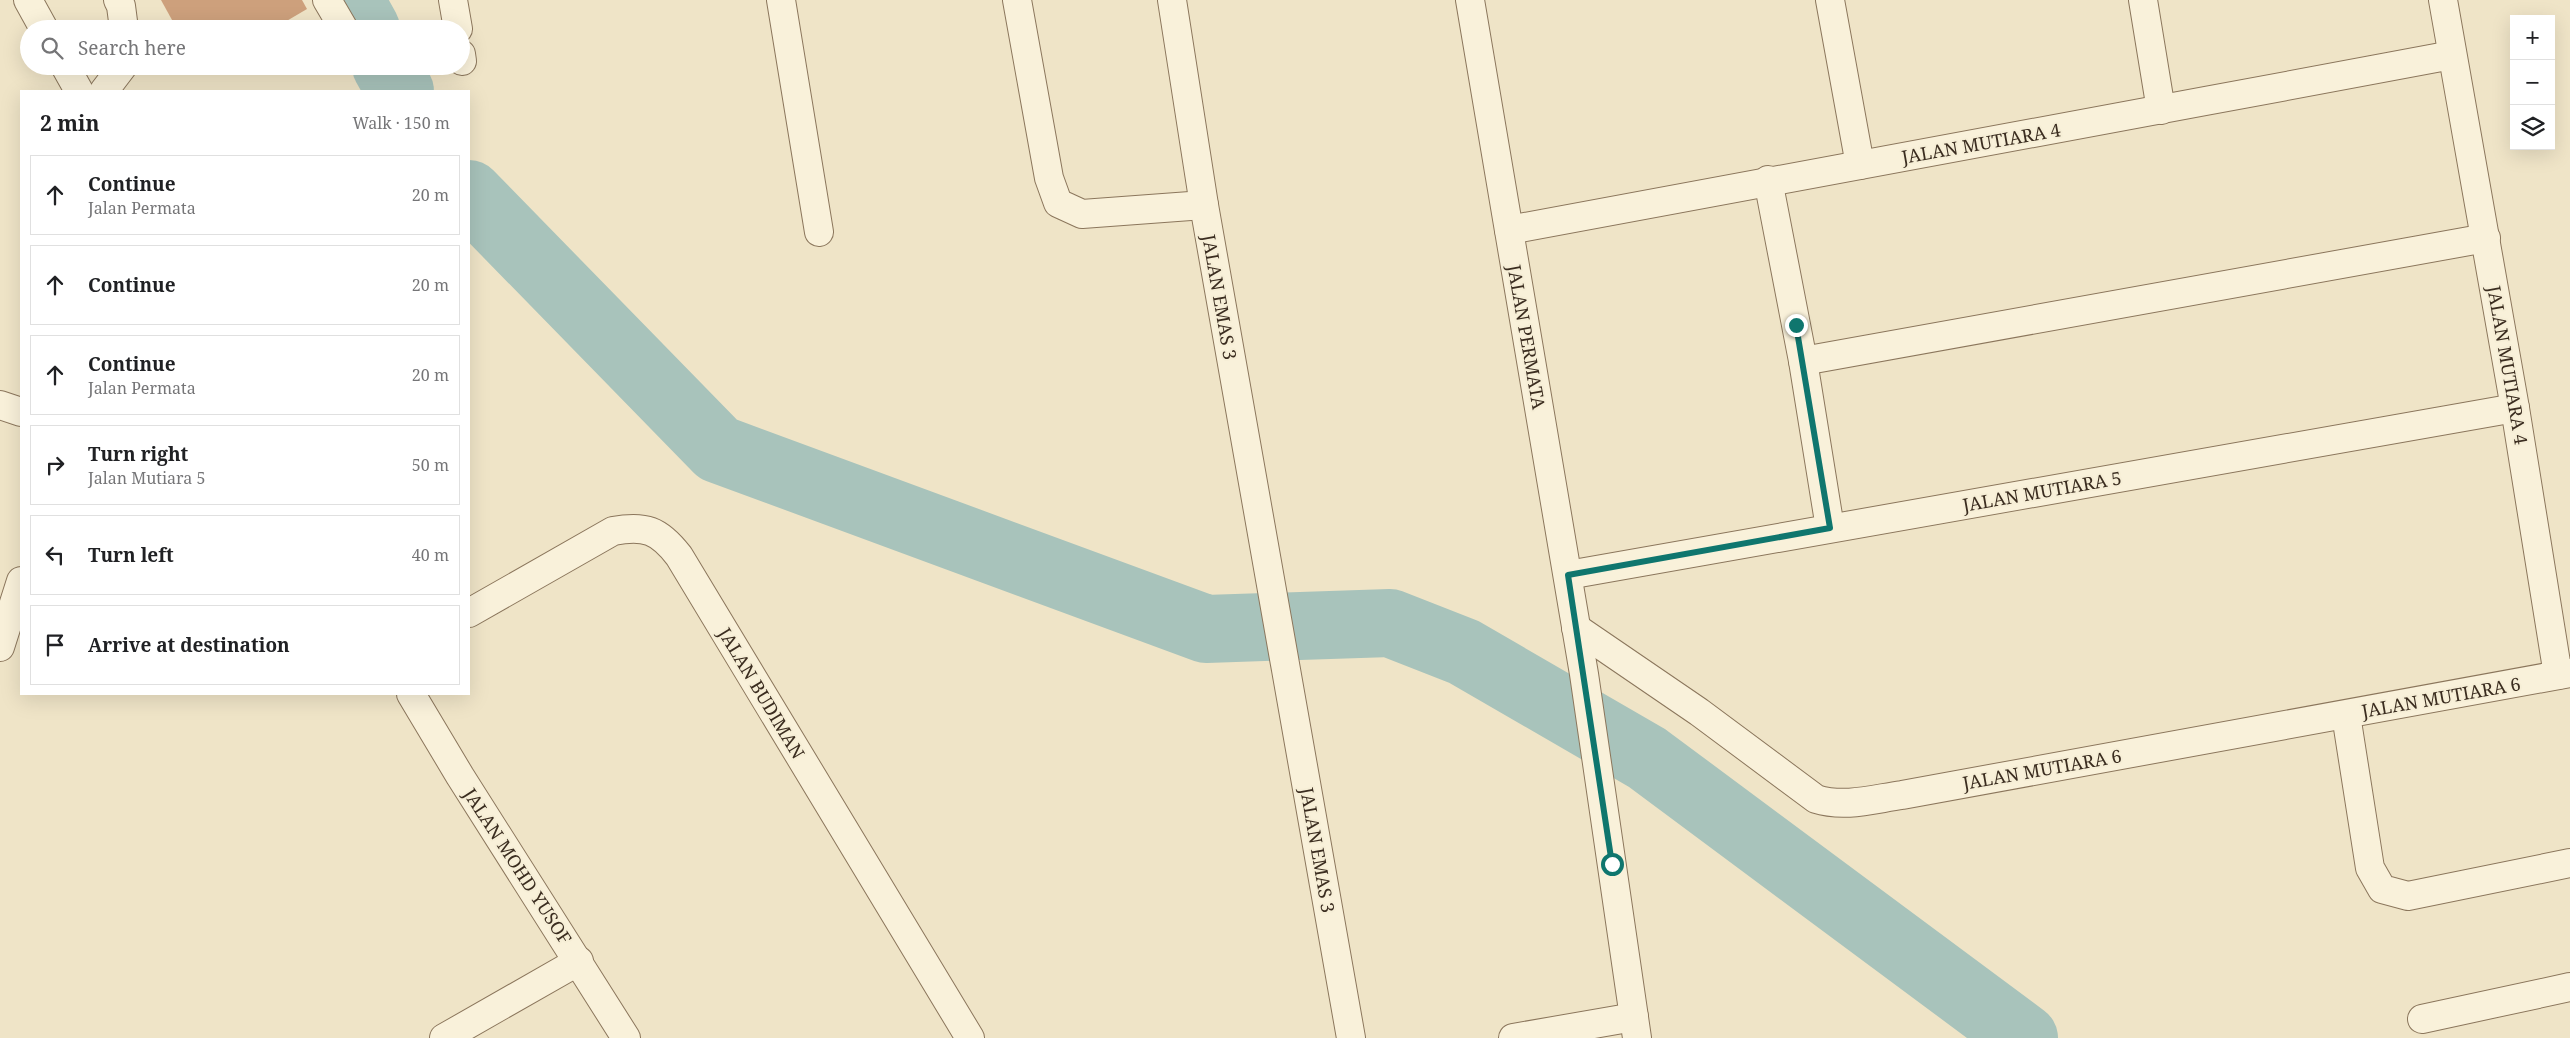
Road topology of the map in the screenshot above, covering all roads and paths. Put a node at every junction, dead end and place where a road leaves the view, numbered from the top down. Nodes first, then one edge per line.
1 (28, 0) edge
2 (118, 0) edge
3 (327, 0) edge
4 (453, 0) edge
5 (781, 0) edge
6 (1017, 0) edge
7 (1172, 0) edge
8 (1470, 0) edge
9 (1830, 0) edge
10 (2143, 0) edge
11 (2443, 0) edge
12 (39, 20) edge
13 (123, 20) edge
14 (339, 20) edge
15 (456, 20) edge
16 (2452, 55) junction
17 (70, 75) edge
18 (116, 75) edge
19 (78, 90) edge
20 (105, 90) edge
21 (2161, 110) junction
22 (1860, 165) junction
23 (1768, 180) junction
24 (1204, 205) junction
25 (1508, 230) junction
26 (819, 232) dead end
27 (2486, 238) junction
28 (1803, 361) junction
29 (0, 405) edge
30 (2516, 408) junction
31 (20, 412) edge
32 (1830, 528) junction
33 (1568, 575) junction
34 (20, 584) edge
35 (470, 612) edge
36 (1576, 628) junction
37 (0, 647) edge
38 (2564, 674) edge
39 (412, 695) edge
40 (2346, 715) junction
41 (2570, 863) edge
42 (579, 961) junction
43 (2570, 987) edge
44 (2422, 1019) dead end
45 (1636, 1028) edge
46 (444, 1038) edge
47 (626, 1038) edge
48 (970, 1038) edge
49 (1352, 1038) edge
50 (1513, 1038) edge

1 - 12 street
2 - 13 street
3 - 14 street
4 - 15 street
5 - 26 street
6 - 24 street
7 - 24 street, JALAN EMAS 3
8 - 25 street, JALAN PERMATA
9 - 22 street
10 - 21 street
11 - 16 street, JALAN MUTIARA 4
16 - 21 street, JALAN MUTIARA 4
16 - 27 street, JALAN MUTIARA 4
17 - 19 street
18 - 20 street
21 - 22 street, JALAN MUTIARA 4
22 - 23 street, JALAN MUTIARA 4
23 - 25 street, JALAN MUTIARA 4
23 - 28 street
24 - 49 street, JALAN EMAS 3
25 - 33 street, JALAN PERMATA
27 - 28 street
27 - 30 street, JALAN MUTIARA 4
28 - 32 street
29 - 31 street
30 - 32 street, JALAN MUTIARA 5
30 - 38 street, JALAN MUTIARA 4
32 - 33 street, JALAN MUTIARA 5
33 - 36 street, JALAN PERMATA
34 - 37 street
35 - 48 street, JALAN BUDIMAN
36 - 40 street, JALAN MUTIARA 6
36 - 45 street, JALAN PERMATA
38 - 40 street, JALAN MUTIARA 6
39 - 42 street, JALAN MOHD YUSOF
40 - 41 street
42 - 46 street
42 - 47 street, JALAN MOHD YUSOF
43 - 44 street
45 - 50 street

